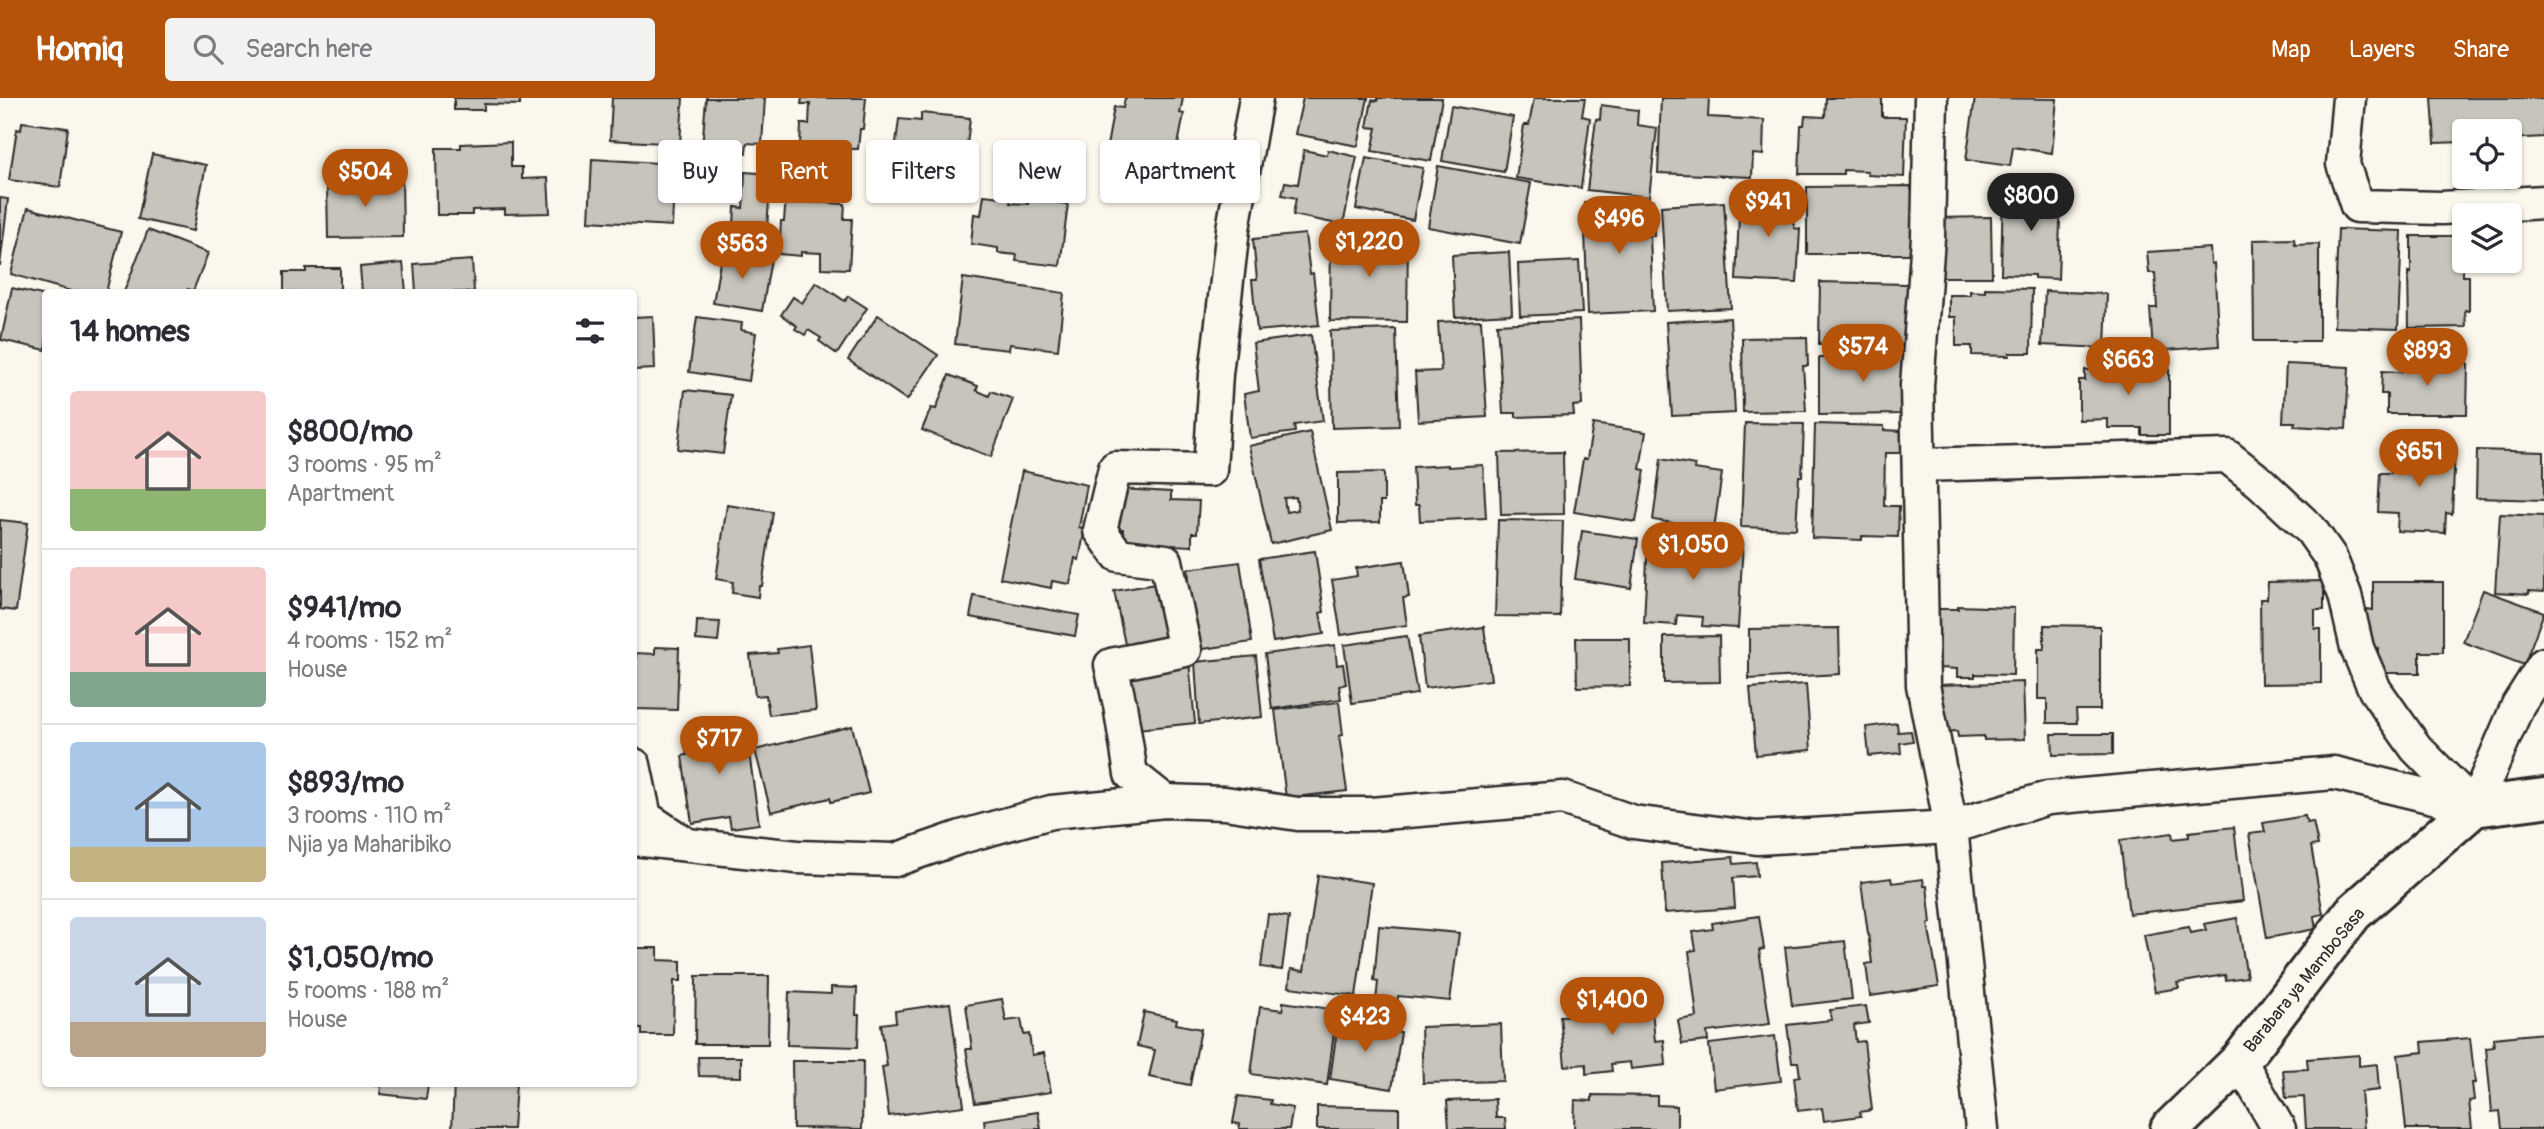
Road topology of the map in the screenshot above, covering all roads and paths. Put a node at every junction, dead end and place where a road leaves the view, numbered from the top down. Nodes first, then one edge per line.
1 (1256, 98) edge
2 (1931, 98) edge
3 (2349, 98) edge
4 (2544, 202) edge
5 (1919, 465) junction
6 (2544, 664) edge
7 (637, 779) edge
8 (2544, 798) edge
9 (1165, 802) junction
10 (2474, 807) junction
11 (1951, 827) junction
12 (637, 839) edge
13 (688, 845) junction
14 (2240, 1060) junction
15 (1982, 1129) edge
16 (2170, 1129) edge
17 (2279, 1129) edge

1 - 9 street
2 - 5 street
3 - 4 street
5 - 10 street
5 - 11 street
6 - 10 street
7 - 13 street
8 - 10 street
9 - 11 street
9 - 13 street
10 - 11 street
10 - 14 street, Barabara ya MamboSasa
11 - 15 street
12 - 13 street
14 - 16 street, Barabara ya MamboSasa
14 - 17 street

